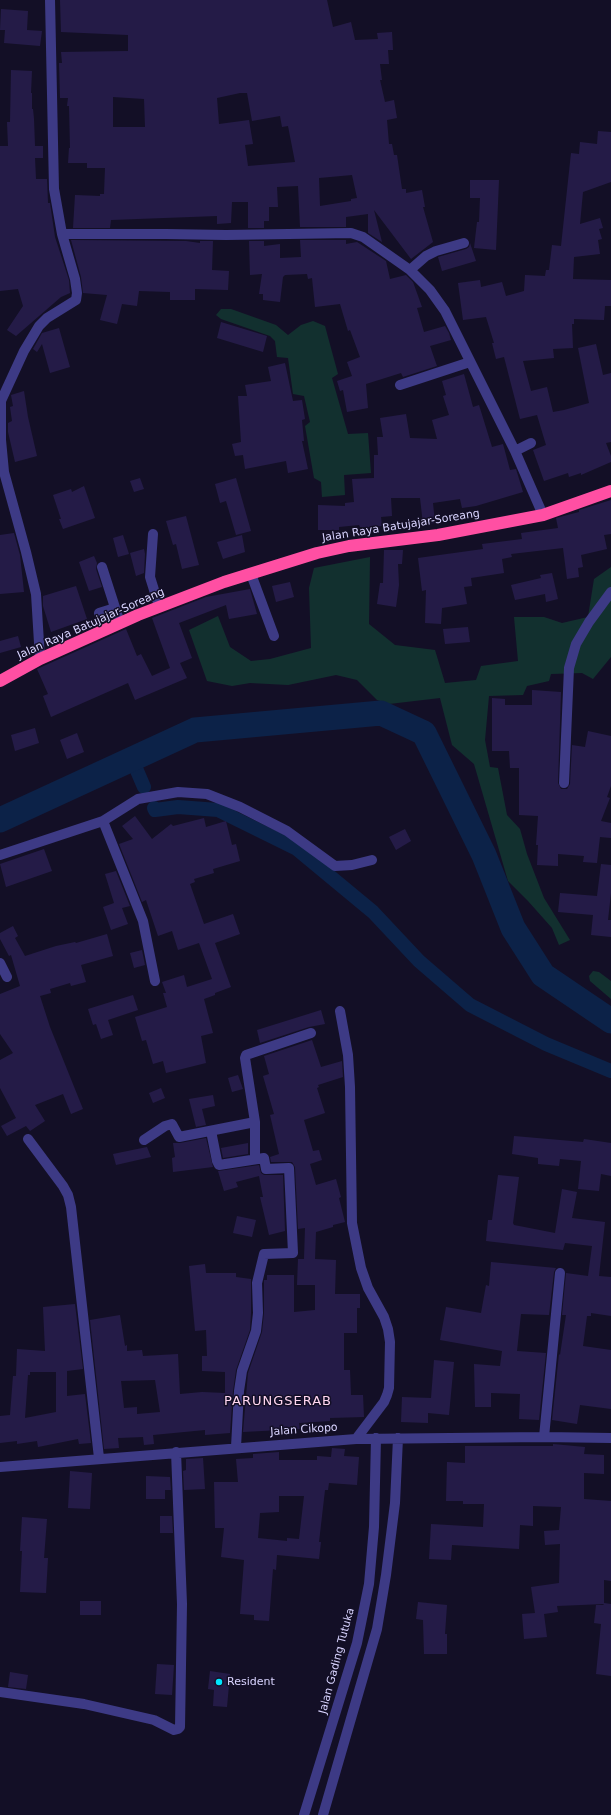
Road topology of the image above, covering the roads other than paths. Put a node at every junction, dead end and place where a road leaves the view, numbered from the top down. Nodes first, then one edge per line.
1 (50, 0) edge
2 (62, 234) junction
3 (464, 243) dead end
4 (410, 270) junction
5 (470, 362) junction
6 (400, 385) dead end
7 (0, 401) edge
8 (531, 443) dead end
9 (516, 451) junction
10 (611, 491) edge
11 (543, 515) junction
12 (153, 534) dead end
13 (102, 567) dead end
14 (251, 574) junction
15 (611, 592) edge
16 (159, 606) junction
17 (115, 608) junction
18 (99, 613) dead end
19 (120, 623) junction
20 (274, 636) dead end
21 (40, 659) junction
22 (0, 681) edge
23 (564, 783) dead end
24 (103, 821) junction
25 (0, 855) edge
26 (372, 860) dead end
27 (0, 963) edge
28 (7, 977) dead end
29 (155, 980) dead end
30 (340, 1011) dead end
31 (311, 1033) dead end
32 (255, 1122) junction
33 (211, 1131) junction
34 (28, 1139) dead end
35 (144, 1140) dead end
36 (255, 1159) junction
37 (560, 1273) dead end
38 (544, 1436) junction
39 (376, 1438) junction
40 (398, 1438) junction
41 (611, 1438) edge
42 (356, 1439) junction
43 (236, 1447) junction
44 (176, 1452) junction
45 (99, 1458) junction
46 (0, 1467) edge
47 (0, 1692) edge
48 (304, 1815) edge
49 (323, 1815) edge

1 - 2 street
2 - 4 street
2 - 7 street
3 - 4 street
4 - 5 street
5 - 6 street
5 - 9 street
7 - 21 street
8 - 9 street
9 - 11 street
10 - 11 highway, Jalan Raya Batujajar-Soreang
11 - 14 highway, Jalan Raya Batujajar-Soreang
12 - 16 street
13 - 17 street
14 - 16 highway, Jalan Raya Batujajar-Soreang
14 - 20 street
15 - 23 street
16 - 19 highway, Jalan Raya Batujajar-Soreang
17 - 18 street
17 - 19 street
19 - 21 highway, Jalan Raya Batujajar-Soreang
21 - 22 highway, Jalan Raya Batujajar-Soreang
24 - 25 street
24 - 26 street
24 - 29 street
27 - 28 street
30 - 42 street
31 - 32 street
32 - 33 street
32 - 36 street
33 - 35 street
33 - 36 street
34 - 45 street
36 - 43 street
37 - 38 street
38 - 40 street, Jalan Cikopo
38 - 41 street, Jalan Cikopo
39 - 40 street, Jalan Cikopo
39 - 42 street, Jalan Cikopo
39 - 48 street, Jalan Gading Tutuka
40 - 49 street
42 - 43 street, Jalan Cikopo
43 - 44 street, Jalan Cikopo
44 - 45 street, Jalan Cikopo
44 - 47 street
45 - 46 street, Jalan Cikopo

